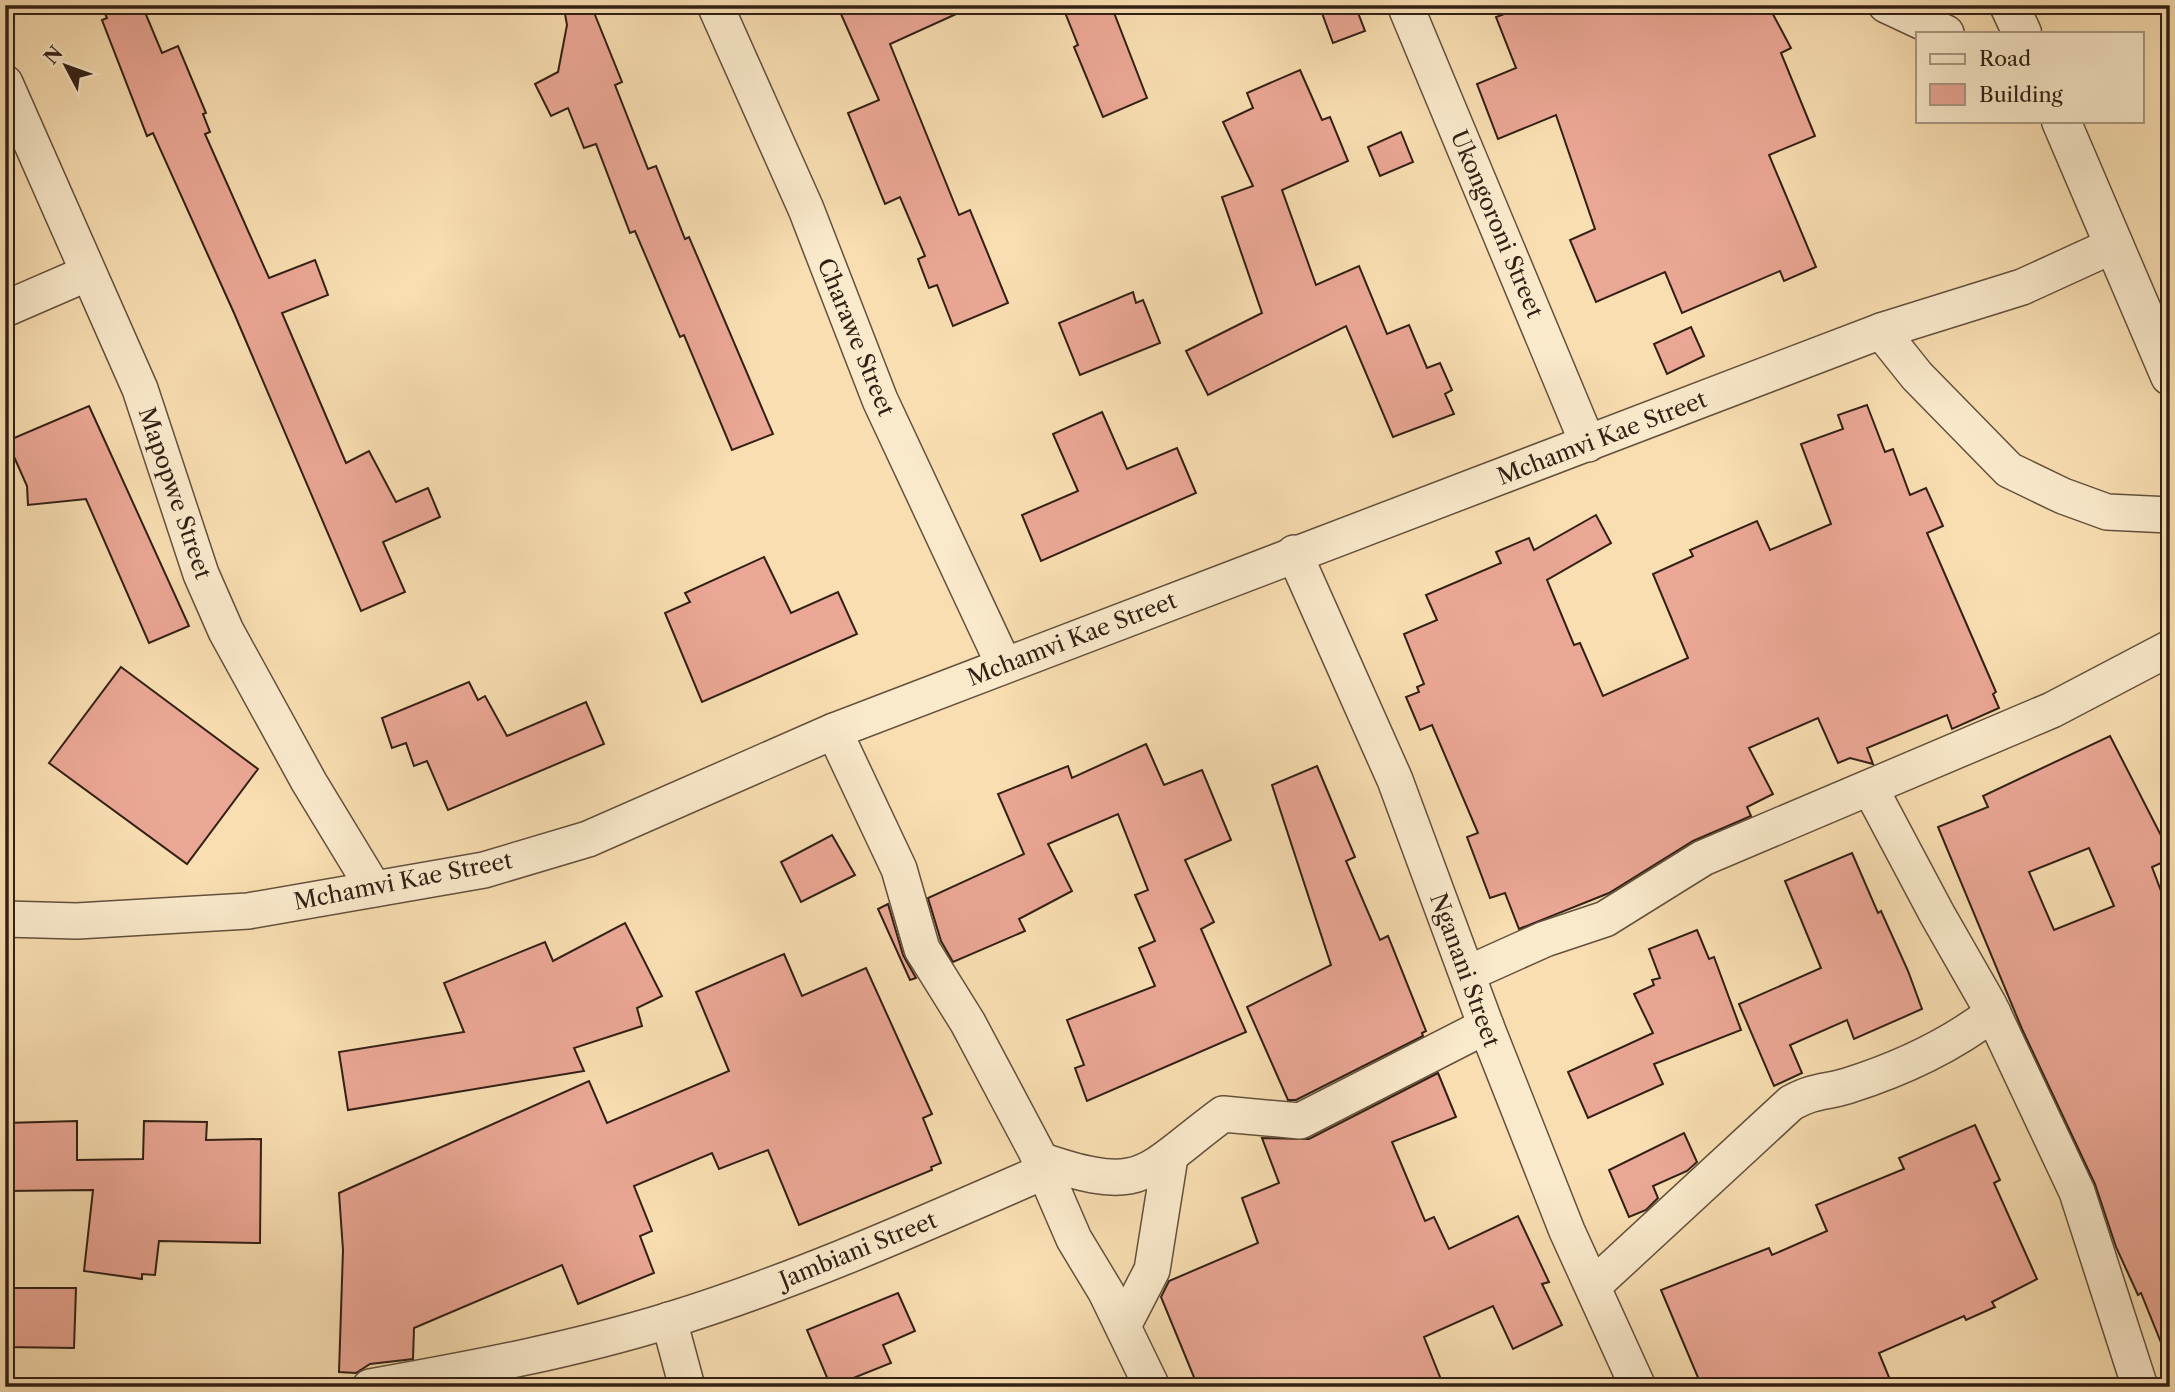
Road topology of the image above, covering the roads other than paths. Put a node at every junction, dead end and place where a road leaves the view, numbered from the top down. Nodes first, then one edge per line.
1 (715, 5) edge
2 (1405, 5) edge
3 (1886, 5) edge
4 (2009, 5) edge
5 (1945, 32) edge
6 (2022, 32) edge
7 (5, 83) edge
8 (2061, 122) edge
9 (2114, 245) junction
10 (88, 273) junction
11 (5, 309) edge
12 (1881, 331) junction
13 (2170, 376) edge
14 (1588, 444) junction
15 (2170, 515) edge
16 (1294, 553) junction
17 (2170, 648) edge
18 (1004, 665) junction
19 (834, 731) junction
20 (1870, 788) junction
21 (374, 889) junction
22 (5, 919) edge
23 (1467, 974) junction
24 (1993, 1013) junction
25 (1486, 1026) junction
26 (1171, 1157) junction
27 (1043, 1166) junction
28 (1593, 1286) junction
29 (669, 1320) junction
30 (1123, 1326) junction
31 (370, 1387) edge
32 (687, 1387) edge
33 (1152, 1387) edge
34 (1638, 1387) edge
35 (2140, 1387) edge

1 - 18 street, Charawe Street
2 - 14 street, Ukongoroni Street
3 - 5 street
4 - 6 street
7 - 10 street, Mapopwe Street
8 - 9 street
9 - 12 street, Mchamvi Kae Street
9 - 13 street
10 - 11 street
10 - 21 street, Mapopwe Street
12 - 14 street, Mchamvi Kae Street
12 - 15 street
14 - 16 street, Mchamvi Kae Street
16 - 18 street, Mchamvi Kae Street
16 - 23 street, Nganani Street
17 - 20 street
18 - 19 street, Mchamvi Kae Street
19 - 21 street, Mchamvi Kae Street
19 - 27 street
20 - 23 street
20 - 24 street
21 - 22 street, Mchamvi Kae Street
23 - 25 street, Nganani Street
24 - 28 street
24 - 35 street
25 - 26 street
25 - 28 street, Nganani Street
26 - 27 street
26 - 30 street
27 - 29 street, Jambiani Street
27 - 30 street
28 - 34 street, Nganani Street
29 - 31 street, Jambiani Street
29 - 32 street
30 - 33 street

